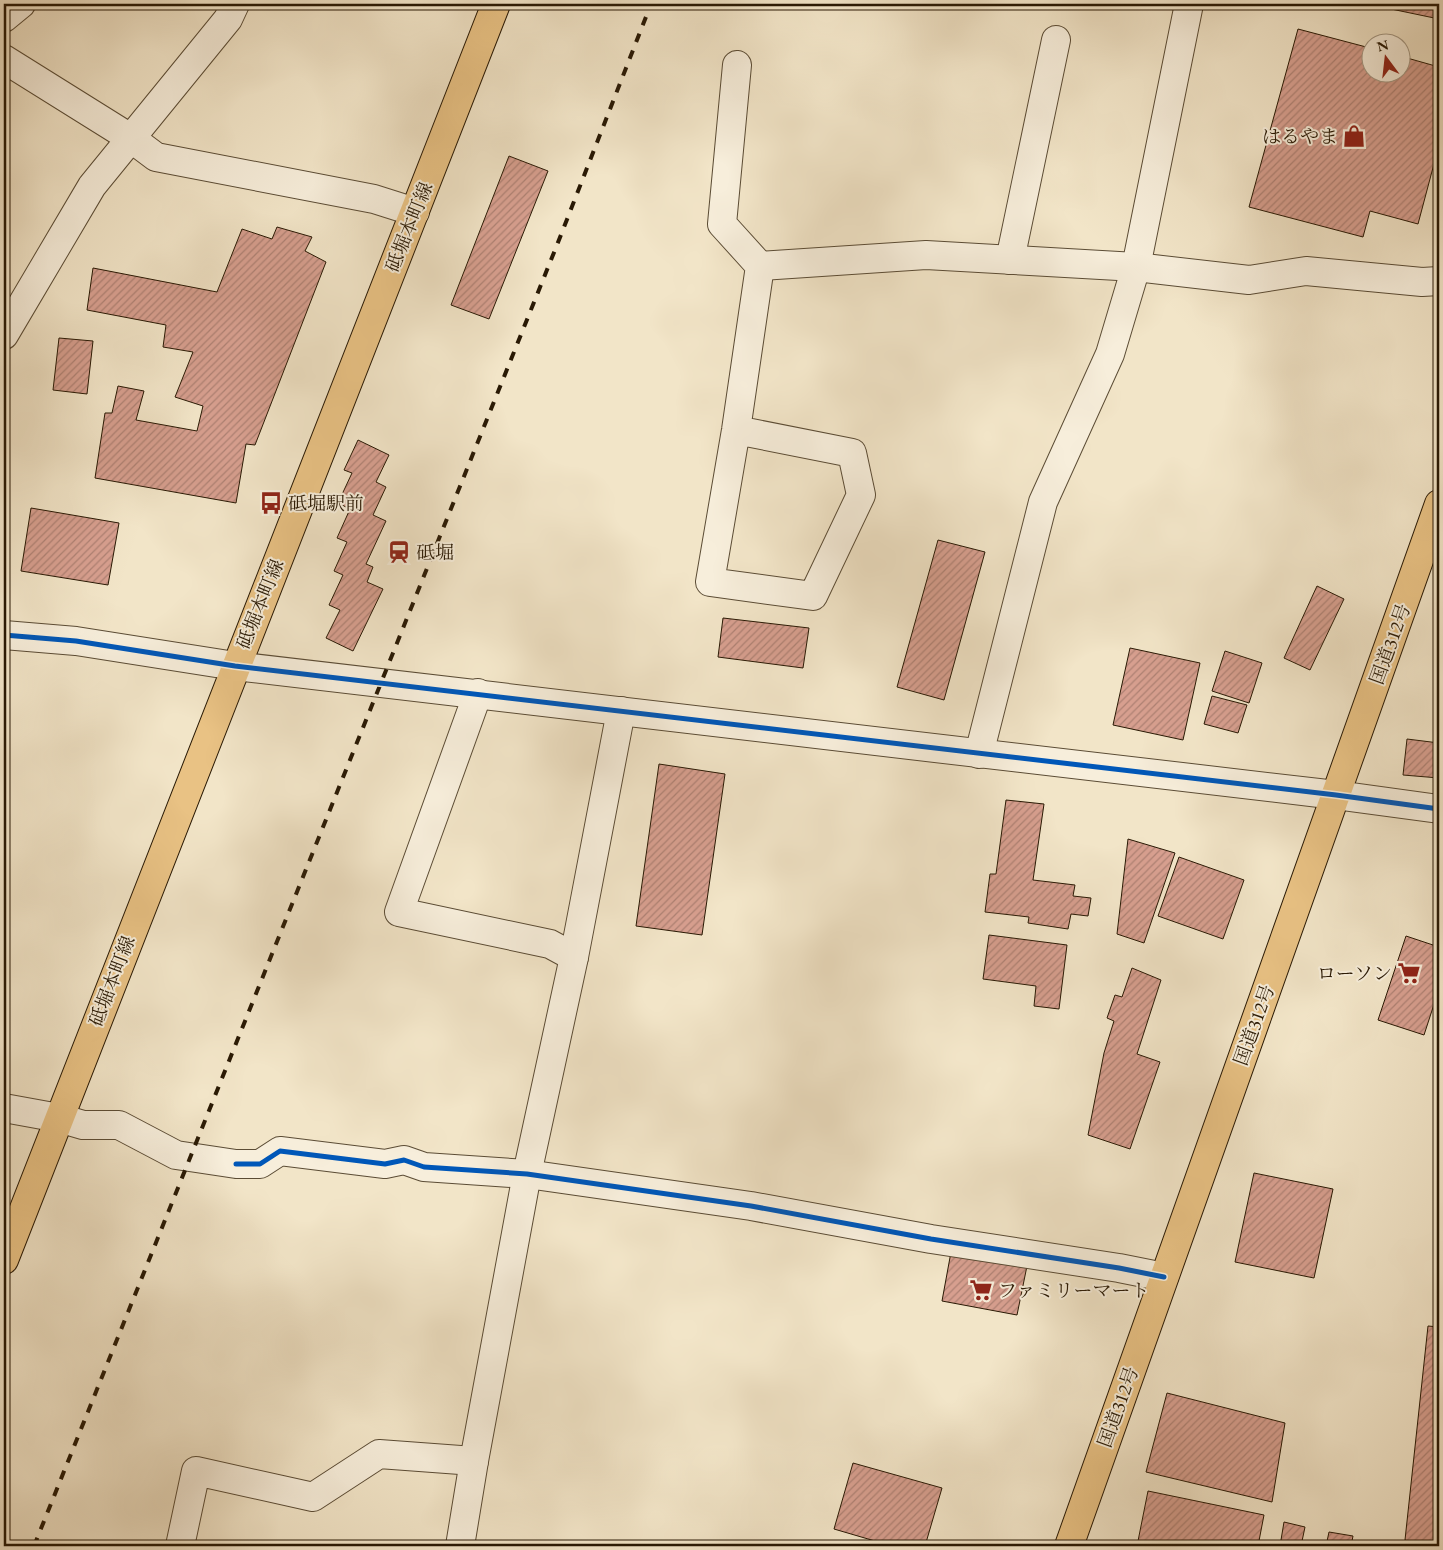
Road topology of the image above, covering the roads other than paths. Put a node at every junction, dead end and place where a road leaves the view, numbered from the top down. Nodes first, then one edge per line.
1 (20, 4) edge
2 (235, 4) edge
3 (496, 4) edge
4 (1190, 4) edge
5 (4, 18) edge
6 (1056, 40) dead end
7 (4, 59) edge
8 (736, 65) dead end
9 (132, 139) junction
10 (415, 212) junction
11 (1010, 260) junction
12 (760, 266) junction
13 (1136, 267) junction
14 (1439, 281) edge
15 (4, 335) edge
16 (736, 430) junction
17 (1439, 504) edge
18 (4, 635) edge
19 (236, 666) junction
20 (478, 693) junction
21 (621, 711) junction
22 (979, 754) junction
23 (1336, 795) junction
24 (1439, 809) edge
25 (574, 957) junction
26 (4, 1108) edge
27 (59, 1118) junction
28 (527, 1174) junction
29 (4, 1260) edge
30 (1164, 1277) junction
31 (474, 1461) junction
32 (180, 1546) edge
33 (460, 1546) edge
34 (1069, 1546) edge

1 - 5 street
2 - 9 street
3 - 10 main road, 砥堀本町線
4 - 13 street
6 - 11 street
7 - 9 street
8 - 12 street
9 - 10 street
9 - 15 street
10 - 19 main road, 砥堀本町線
11 - 12 street
11 - 13 street
12 - 16 street
13 - 14 street
13 - 22 street
16 - 16 street
17 - 23 main road, 国道312号
18 - 19 street
19 - 20 street
19 - 27 main road, 砥堀本町線
20 - 21 street
20 - 25 street
21 - 22 street
21 - 25 street
22 - 23 street
23 - 24 street
23 - 30 main road, 国道312号
25 - 28 street
26 - 27 street
27 - 28 street
27 - 29 main road, 砥堀本町線
28 - 30 street
28 - 31 street
30 - 34 main road, 国道312号
31 - 32 street
31 - 33 street

